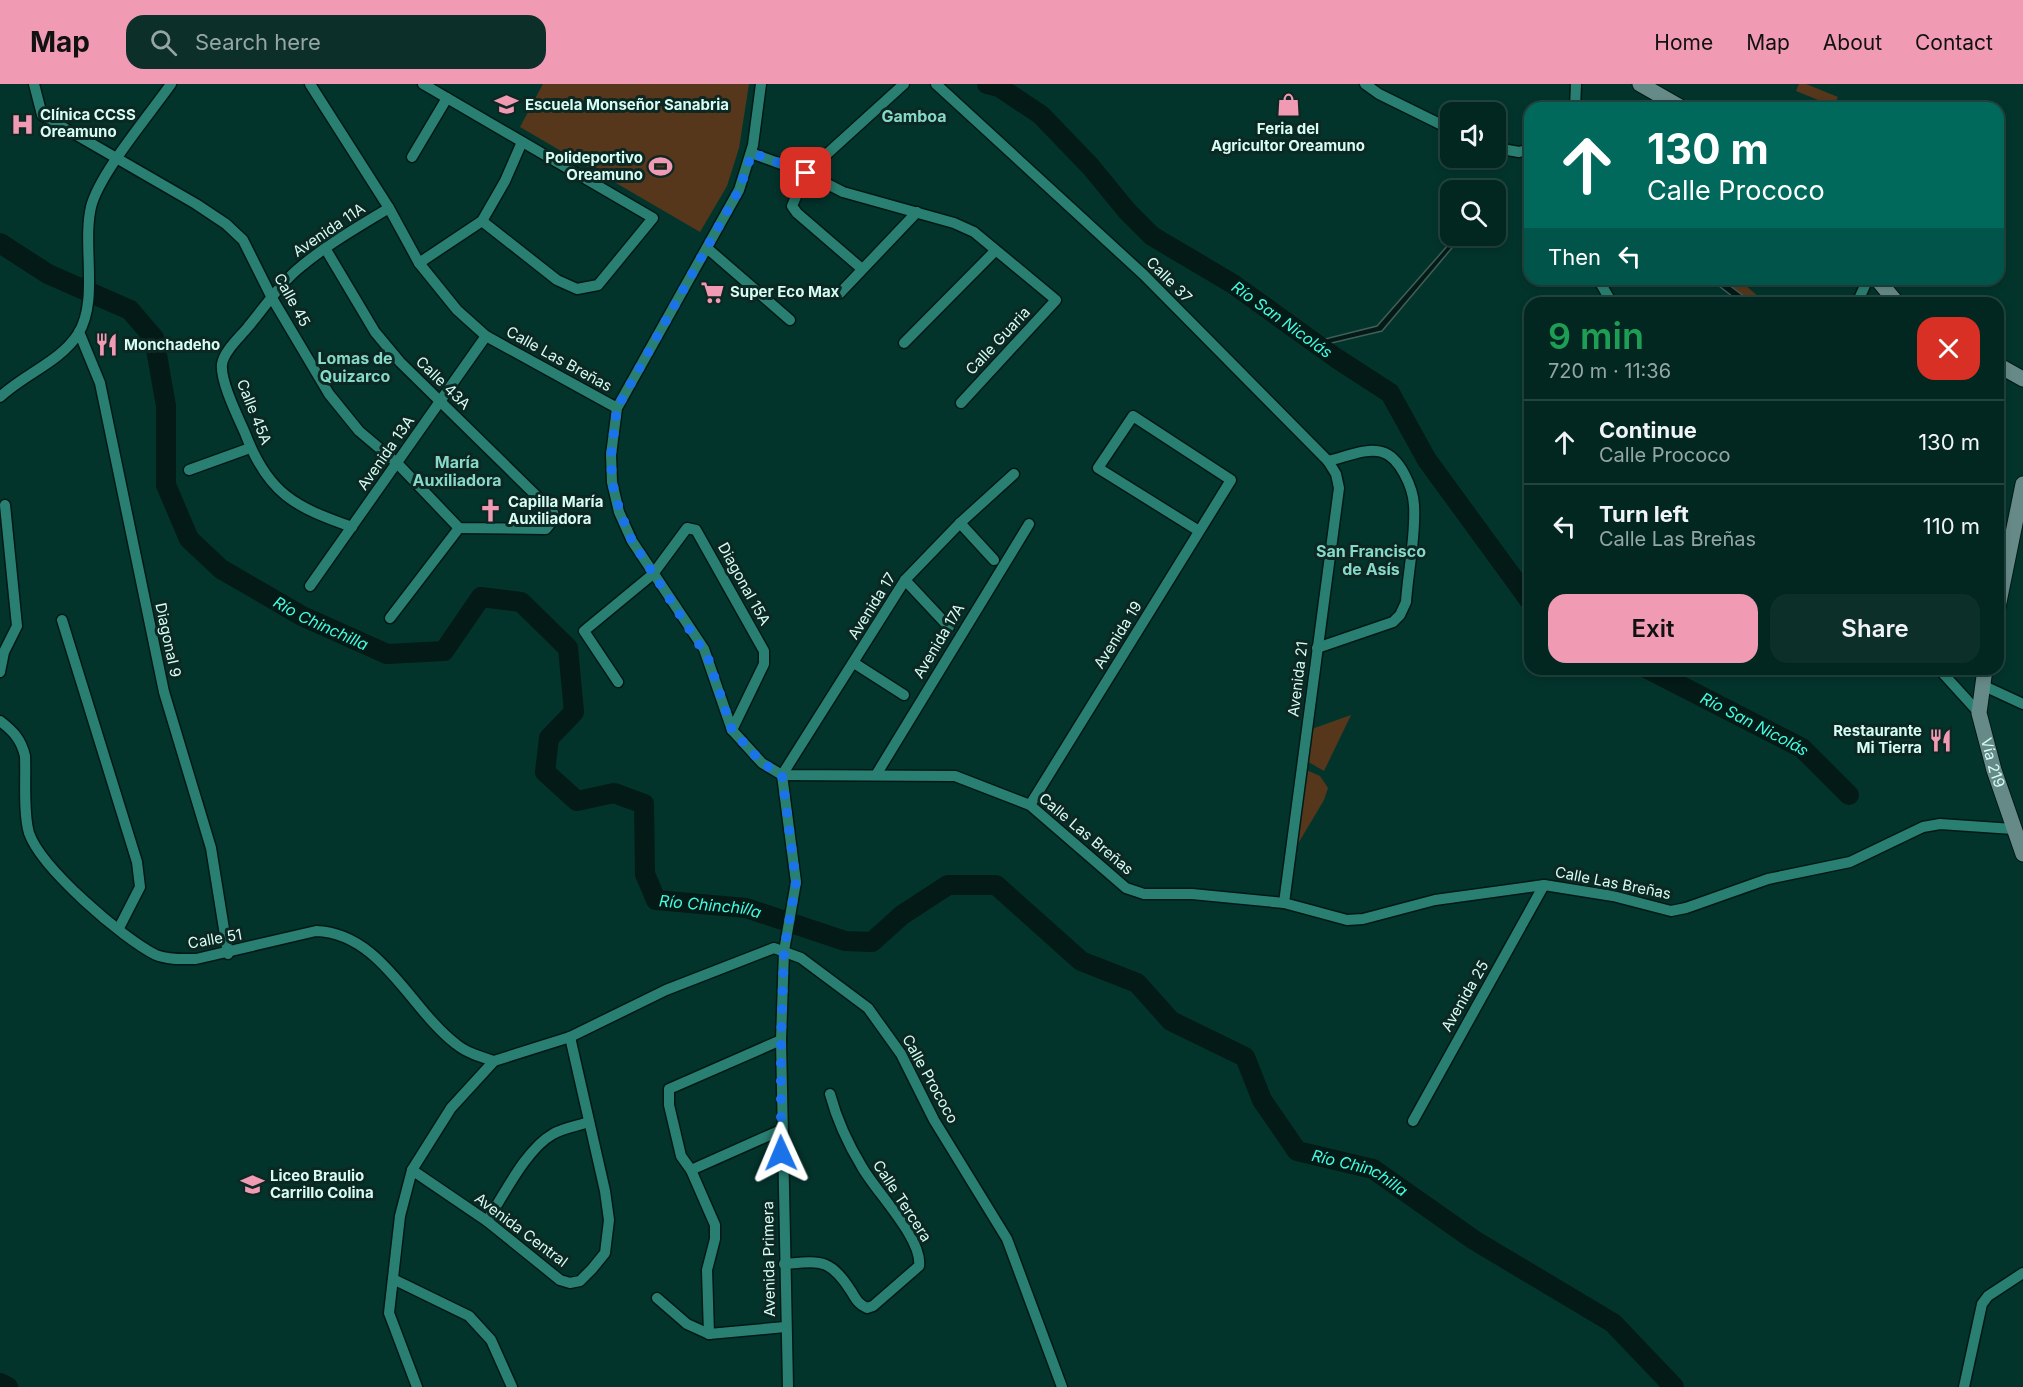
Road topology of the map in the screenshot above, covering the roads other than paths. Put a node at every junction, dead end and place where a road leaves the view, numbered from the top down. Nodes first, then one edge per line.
1 (34, 84) edge
2 (171, 84) edge
3 (310, 84) edge
4 (423, 84) edge
5 (761, 84) edge
6 (884, 84) edge
7 (936, 84) edge
8 (1365, 84) edge
9 (1576, 84) edge
10 (1640, 84) edge
11 (900, 87) edge
12 (447, 98) junction
13 (1575, 102) edge
14 (1672, 102) edge
15 (1440, 124) edge
16 (522, 142) junction
17 (1506, 150) edge
18 (1524, 151) edge
19 (752, 153) junction
20 (118, 157) junction
21 (412, 157) dead end
22 (806, 173) junction
23 (389, 208) junction
24 (917, 212) junction
25 (482, 221) junction
26 (325, 248) junction
27 (706, 248) junction
28 (995, 251) junction
29 (419, 262) junction
30 (862, 269) junction
31 (1882, 285) edge
32 (840, 293) dead end
33 (1892, 297) edge
34 (272, 298) junction
35 (790, 320) dead end
36 (79, 332) junction
37 (486, 336) junction
38 (904, 343) dead end
39 (222, 364) joint
40 (2004, 368) edge
41 (2023, 379) edge
42 (0, 397) edge
43 (441, 401) junction
44 (961, 403) dead end
45 (617, 408) junction
46 (250, 448) junction
47 (1328, 461) junction
48 (397, 463) junction
49 (189, 471) dead end
50 (1014, 474) dead end
51 (2023, 484) edge
52 (5, 505) dead end
53 (960, 523) junction
54 (1029, 524) dead end
55 (352, 526) junction
56 (459, 528) junction
57 (1199, 531) junction
58 (994, 560) dead end
59 (653, 574) junction
60 (2004, 577) edge
61 (905, 580) junction
62 (310, 586) dead end
63 (390, 618) dead end
64 (62, 620) dead end
65 (949, 627) dead end
66 (1317, 648) junction
67 (854, 663) junction
68 (0, 672) edge
69 (1944, 675) edge
70 (1984, 675) edge
71 (618, 681) dead end
72 (1982, 685) junction
73 (904, 695) dead end
74 (2023, 704) edge
75 (1979, 713) junction
76 (0, 721) edge
77 (732, 730) junction
78 (782, 775) junction
79 (876, 775) junction
80 (1030, 805) junction
81 (2013, 829) junction
82 (2023, 854) edge
83 (1544, 885) junction
84 (1284, 903) junction
85 (119, 928) junction
86 (784, 951) junction
87 (228, 954) junction
88 (570, 1037) junction
89 (781, 1040) junction
90 (494, 1061) junction
91 (830, 1094) dead end
92 (1413, 1121) dead end
93 (589, 1122) junction
94 (781, 1130) junction
95 (412, 1170) junction
96 (691, 1170) junction
97 (488, 1221) junction
98 (784, 1264) junction
99 (2023, 1273) edge
100 (393, 1279) junction
101 (2018, 1280) edge
102 (657, 1298) dead end
103 (785, 1327) junction
104 (709, 1334) junction
105 (417, 1387) edge
106 (512, 1387) edge
107 (788, 1387) edge
108 (1062, 1387) edge
109 (1964, 1387) edge

1 - 20 street, Calle 45
2 - 20 street
3 - 23 street, Calle Las Breñas
4 - 12 street
5 - 19 street
6 - 11 street
7 - 47 street, Calle 37
8 - 15 street
9 - 13 street
10 - 14 main road
11 - 22 street
12 - 16 street
12 - 21 street
16 - 25 street
16 - 25 street
17 - 18 street
19 - 22 street
19 - 27 street
20 - 34 street, Calle 45
20 - 36 street
22 - 24 street
22 - 30 street
23 - 26 street, Avenida 11A
23 - 29 street, Calle Las Breñas
24 - 28 street
24 - 30 street
25 - 29 street
26 - 34 street, Avenida 11A
26 - 43 street, Calle 43A
27 - 35 street
27 - 45 street
28 - 38 street
28 - 44 street, Calle Guaria
29 - 37 street, Calle Las Breñas
30 - 32 street
31 - 33 main road
34 - 39 street, Avenida 11A
34 - 48 street, Calle 45
36 - 42 street
36 - 87 street, Diagonal 9
37 - 43 street, Avenida 13A
37 - 45 street, Calle Las Breñas
39 - 46 street, Calle 45A
40 - 41 main road
43 - 48 street, Avenida 13A
43 - 56 street, Calle 43A
45 - 59 street, Calle Las Breñas
46 - 49 street
46 - 55 street, Calle 45A
47 - 66 street, Avenida 21
47 - 66 street
48 - 55 street, Avenida 13A
48 - 56 street, Calle 45
50 - 53 street, Avenida 17
51 - 60 main road
52 - 68 street
53 - 58 street
53 - 61 street, Avenida 17
54 - 79 street, Avenida 17A
55 - 62 street, Avenida 13A
56 - 63 street
57 - 57 street, Avenida 19
57 - 80 street, Avenida 19
59 - 71 street
59 - 77 street, Calle Las Breñas
59 - 77 street, Diagonal 15A
61 - 65 street
61 - 67 street, Avenida 17
64 - 85 street
66 - 84 street, Avenida 21
67 - 73 street
67 - 78 street, Avenida 17
69 - 75 street
70 - 72 main road, Vía 219
72 - 74 street
72 - 75 main road, Vía 219
75 - 81 main road, Vía 219
76 - 85 street, Calle 51
77 - 78 street, Calle Las Breñas
78 - 79 street, Calle Las Breñas
78 - 86 street
79 - 80 street, Calle Las Breñas
80 - 84 street, Calle Las Breñas
81 - 82 main road, Vía 219
81 - 83 street, Calle Las Breñas
83 - 84 street, Calle Las Breñas
83 - 92 street, Avenida 25
85 - 87 street, Calle 51
86 - 88 street
86 - 89 street, Avenida Primera
86 - 108 street, Calle Prococo
87 - 90 street, Calle 51
88 - 90 street
88 - 93 street, Avenida Central
89 - 94 street, Avenida Primera
89 - 96 street
90 - 95 street
91 - 98 street, Calle Tercera
93 - 97 street
93 - 97 street, Avenida Central
94 - 96 street
94 - 98 street, Avenida Primera
95 - 97 street, Avenida Central
95 - 100 street
96 - 104 street
98 - 103 street, Avenida Primera
99 - 101 street
100 - 105 street
100 - 106 street
101 - 109 street
102 - 104 street
103 - 104 street
103 - 107 street, Avenida Primera

